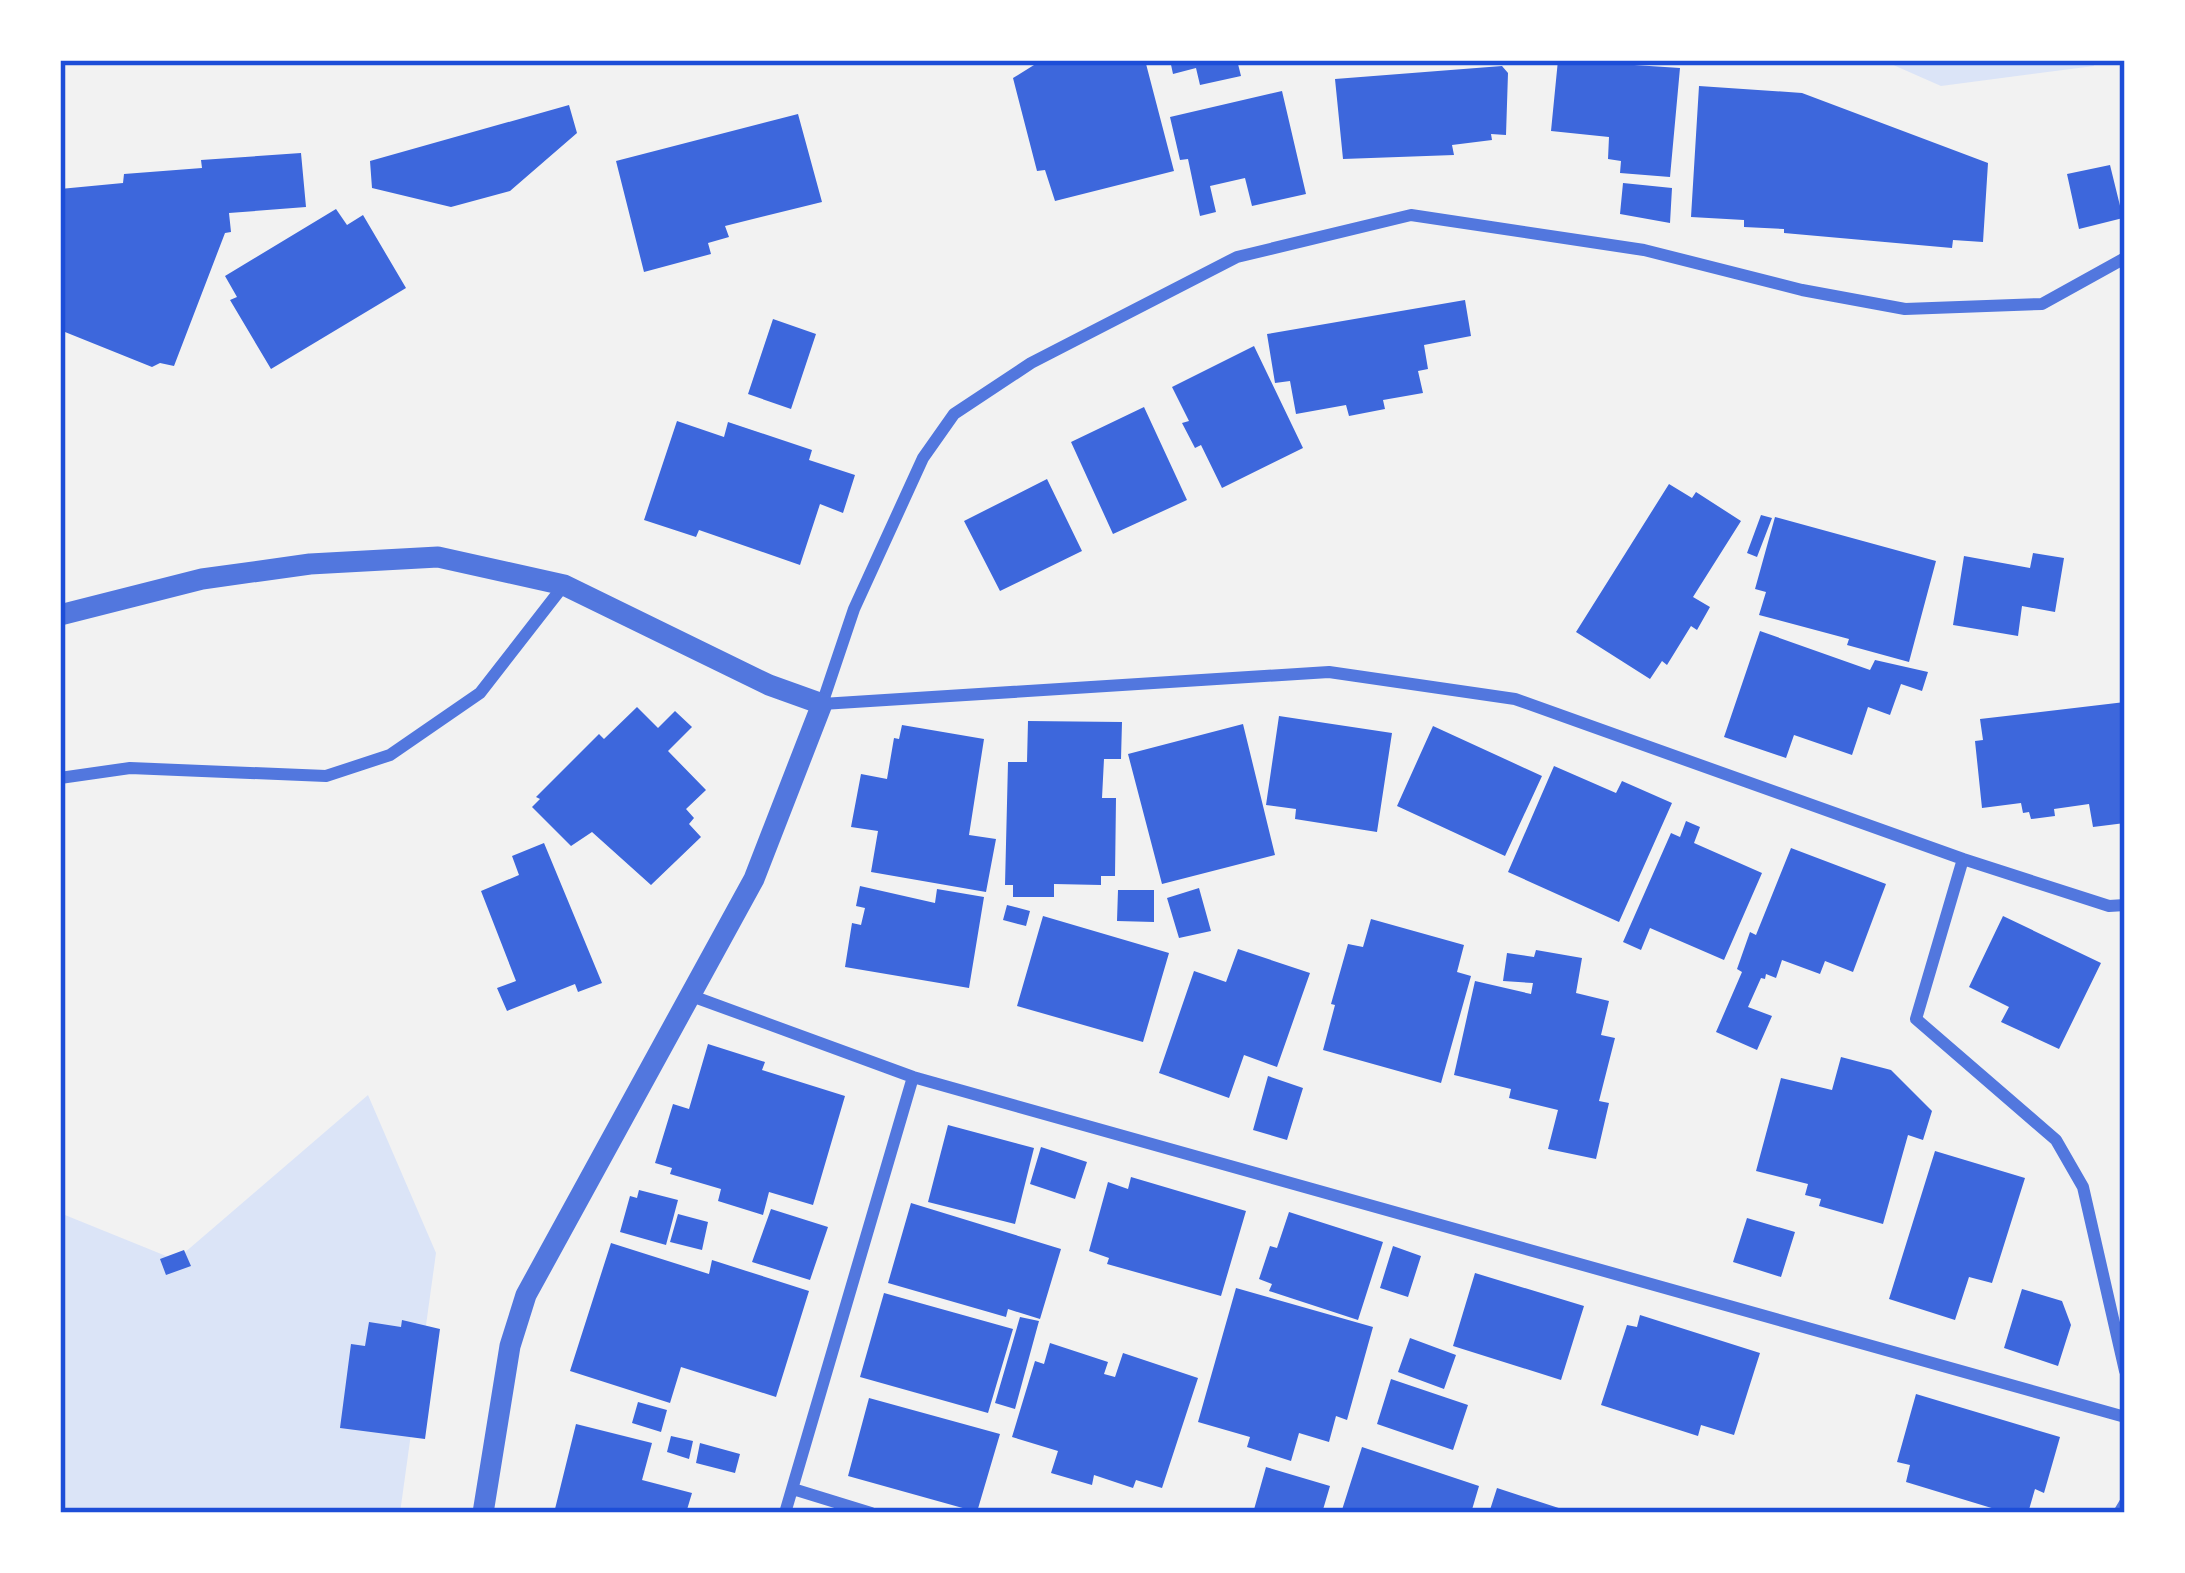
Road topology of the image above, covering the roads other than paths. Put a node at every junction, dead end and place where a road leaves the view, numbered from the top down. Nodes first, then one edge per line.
1 (2125, 259) edge
2 (564, 585) junction
3 (60, 615) edge
4 (821, 704) junction
5 (60, 778) edge
6 (1963, 859) junction
7 (2125, 905) edge
8 (688, 995) junction
9 (913, 1076) junction
10 (2125, 1371) edge
11 (2125, 1417) edge
12 (793, 1489) junction
13 (2125, 1503) edge
14 (482, 1513) edge
15 (785, 1513) edge
16 (871, 1513) edge
17 (2119, 1513) edge

1 - 4 street
2 - 3 street
2 - 4 street
2 - 5 street
4 - 6 street
4 - 8 street
6 - 7 street
6 - 10 street
8 - 9 street
8 - 14 street
9 - 11 street
9 - 12 street
12 - 15 street
12 - 16 street
13 - 17 street

